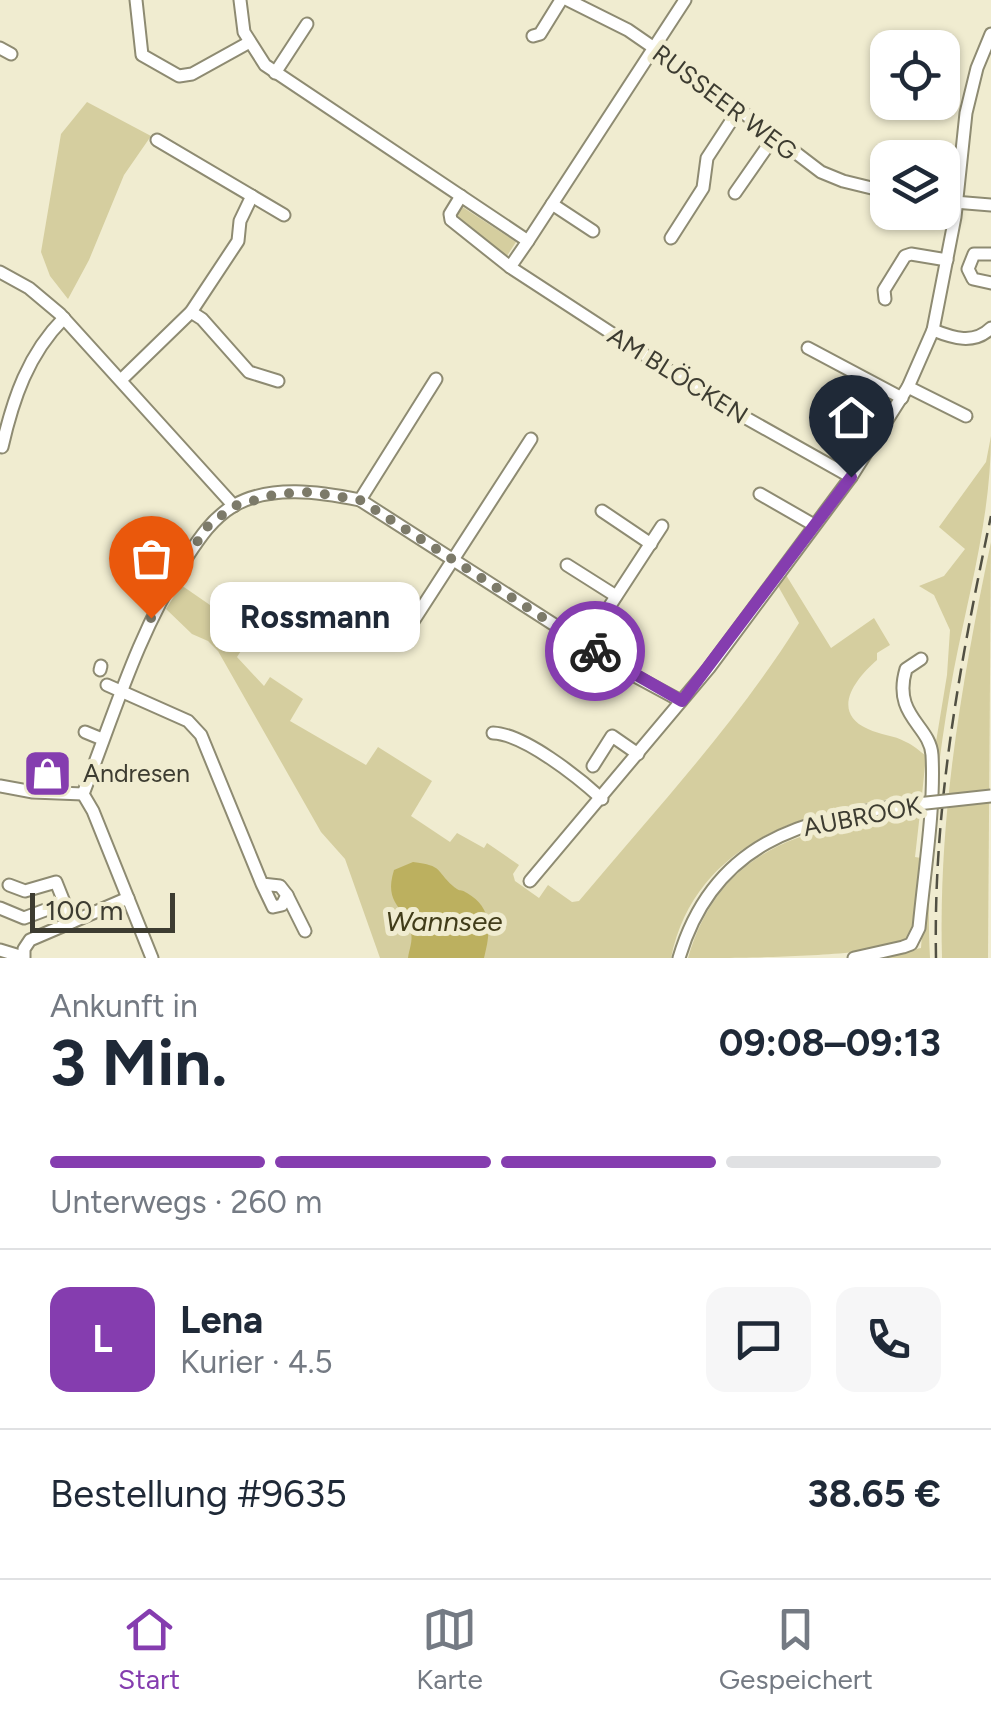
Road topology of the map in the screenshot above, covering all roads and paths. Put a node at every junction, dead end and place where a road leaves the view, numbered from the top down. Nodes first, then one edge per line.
1 (136, 0) edge
2 (240, 0) edge
3 (565, 0) edge
4 (685, 0) edge
5 (307, 24) dead end
6 (991, 34) edge
7 (533, 36) dead end
8 (248, 43) junction
9 (654, 49) junction
10 (275, 73) junction
11 (739, 109) junction
12 (774, 137) junction
13 (157, 140) dead end
14 (960, 145) edge
15 (870, 187) edge
16 (735, 193) dead end
17 (252, 196) junction
18 (460, 196) junction
19 (960, 203) edge
20 (552, 204) junction
21 (991, 205) edge
22 (284, 215) dead end
23 (948, 230) edge
24 (593, 231) dead end
25 (671, 238) dead end
26 (528, 241) junction
27 (991, 254) edge
28 (947, 260) junction
29 (510, 267) junction
30 (0, 272) edge
31 (991, 283) edge
32 (885, 299) dead end
33 (191, 312) junction
34 (64, 318) junction
35 (991, 328) edge
36 (933, 330) junction
37 (808, 348) dead end
38 (122, 379) junction
39 (436, 379) dead end
40 (278, 381) dead end
41 (905, 393) junction
42 (966, 416) dead end
43 (531, 438) dead end
44 (2, 447) edge
45 (851, 477) junction
46 (760, 494) dead end
47 (360, 500) junction
48 (234, 506) junction
49 (602, 511) dead end
50 (662, 526) dead end
51 (814, 526) junction
52 (651, 544) junction
53 (454, 562) junction
54 (567, 565) dead end
55 (616, 596) junction
56 (298, 606) dead end
57 (585, 644) junction
58 (922, 659) dead end
59 (107, 685) dead end
60 (120, 690) junction
61 (682, 701) junction
62 (85, 732) dead end
63 (492, 733) dead end
64 (102, 739) junction
65 (638, 754) junction
66 (593, 766) dead end
67 (0, 786) edge
68 (82, 794) junction
69 (991, 796) edge
70 (602, 798) junction
71 (530, 880) dead end
72 (262, 884) junction
73 (9, 885) dead end
74 (288, 896) junction
75 (128, 898) junction
76 (64, 902) junction
77 (0, 908) edge
78 (72, 922) junction
79 (305, 931) dead end
80 (0, 950) edge
81 (24, 957) edge
82 (152, 958) edge
83 (678, 958) edge
84 (854, 958) edge

1 - 8 street
2 - 8 street
3 - 7 street
3 - 9 street, RUSSEER WEG
4 - 9 street
5 - 10 street
6 - 14 street
8 - 10 street
9 - 11 street, RUSSEER WEG
9 - 20 street
10 - 18 street
11 - 12 street, RUSSEER WEG
11 - 25 street
12 - 15 street, RUSSEER WEG
12 - 16 street
13 - 17 street
17 - 22 street
17 - 33 street
18 - 26 street
18 - 29 street, AM BLÖCKEN
19 - 21 street
20 - 24 street
20 - 26 street
23 - 28 street
26 - 29 street
27 - 31 street
28 - 32 street
28 - 36 street
29 - 45 street, AM BLÖCKEN
30 - 34 street
33 - 38 street
33 - 40 street
34 - 38 street
34 - 44 street
35 - 36 street
36 - 41 street
37 - 41 street
38 - 48 street
39 - 47 street
41 - 42 street
41 - 45 street
43 - 53 street
45 - 51 street
46 - 51 street
47 - 48 street
47 - 53 street
48 - 60 street
49 - 52 street
50 - 52 street
51 - 61 street
52 - 55 street
53 - 56 street
53 - 57 street
54 - 55 street
55 - 57 street
57 - 61 street
58 - 84 street
59 - 60 street
60 - 64 street
60 - 72 street
61 - 65 street
62 - 64 street
63 - 70 street
64 - 68 street
65 - 66 street
65 - 70 street
67 - 68 street
68 - 75 street
69 - 83 street, AUBROOK, bridge
70 - 71 street
72 - 74 street
72 - 74 street
73 - 76 street
74 - 79 street
75 - 78 street
75 - 82 street
76 - 77 street
76 - 78 street
78 - 81 street
80 - 81 street

